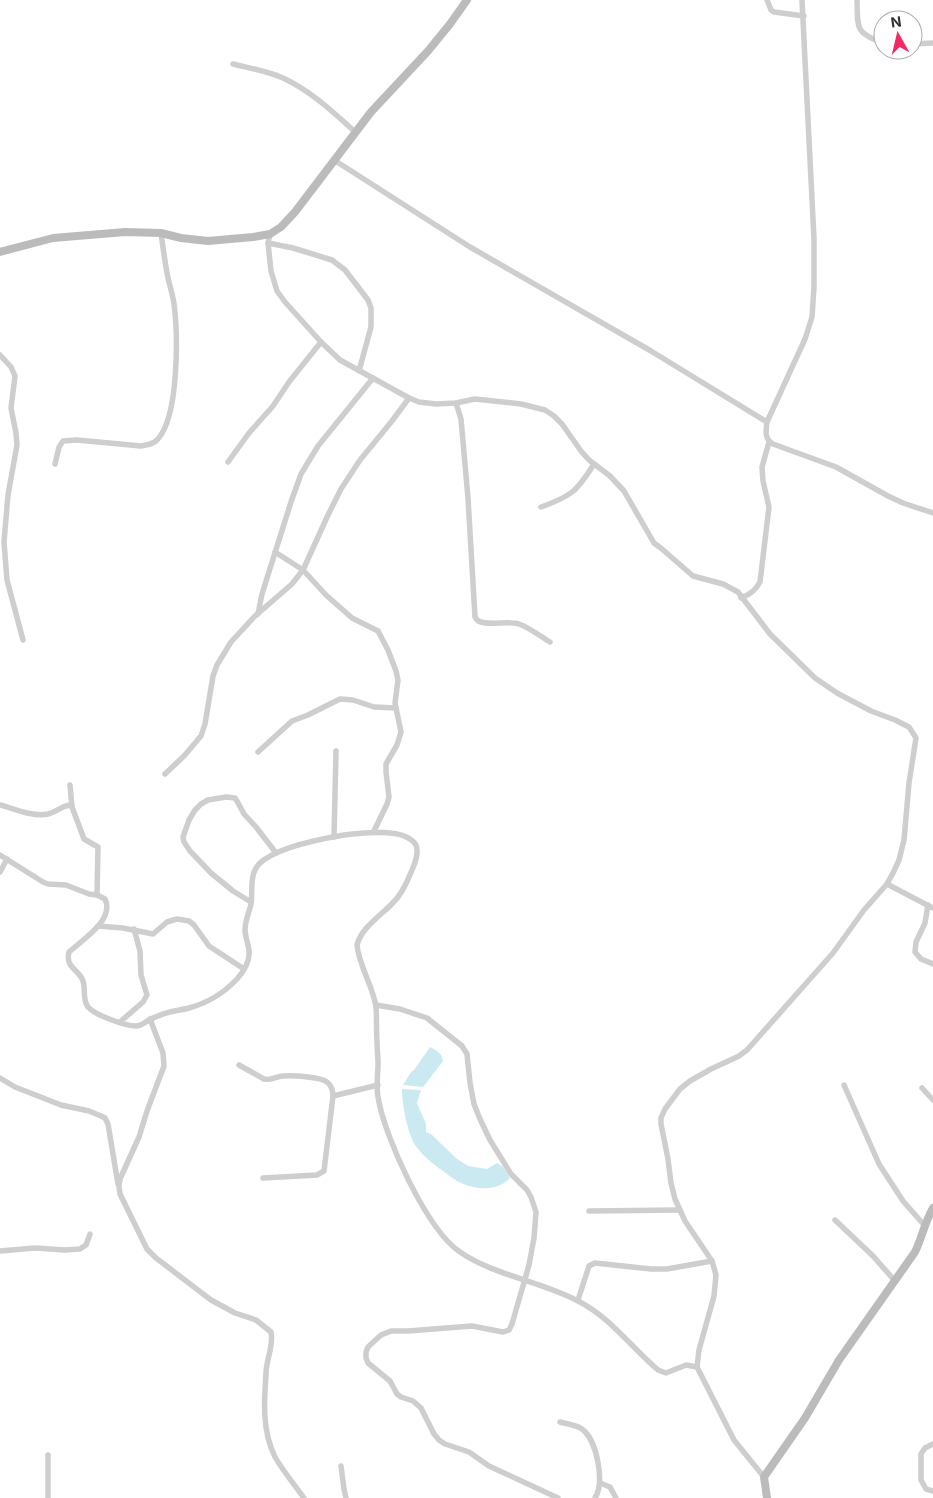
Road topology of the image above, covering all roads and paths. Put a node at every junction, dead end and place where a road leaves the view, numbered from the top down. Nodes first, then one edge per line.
1 (467, 0) edge
2 (767, 0) edge
3 (802, 0) edge
4 (857, 0) edge
5 (804, 16) junction
6 (873, 39) edge
7 (233, 64) dead end
8 (355, 132) junction
9 (334, 160) junction
10 (161, 233) junction
11 (269, 239) junction
12 (0, 252) edge
13 (321, 342) junction
14 (0, 356) edge
15 (359, 371) junction
16 (374, 378) junction
17 (408, 398) junction
18 (456, 403) junction
19 (768, 422) junction
20 (769, 442) junction
21 (228, 462) dead end
22 (55, 464) dead end
23 (594, 464) junction
24 (542, 507) dead end
25 (933, 513) edge
26 (275, 552) junction
27 (303, 570) junction
28 (741, 598) junction
29 (258, 614) junction
30 (23, 640) dead end
31 (550, 642) dead end
32 (396, 708) junction
33 (336, 751) dead end
34 (258, 752) dead end
35 (165, 774) dead end
36 (70, 786) dead end
37 (0, 805) edge
38 (72, 806) junction
39 (374, 832) junction
40 (334, 837) junction
41 (276, 853) junction
42 (0, 855) edge
43 (7, 859) junction
44 (0, 872) edge
45 (887, 884) junction
46 (97, 895) junction
47 (251, 902) junction
48 (931, 907) edge
49 (98, 926) junction
50 (134, 930) junction
51 (933, 964) edge
52 (244, 969) junction
53 (376, 1005) junction
54 (150, 1019) junction
55 (120, 1022) junction
56 (239, 1065) dead end
57 (0, 1078) edge
58 (378, 1085) junction
59 (844, 1085) dead end
60 (922, 1088) dead end
61 (333, 1096) junction
62 (933, 1100) edge
63 (263, 1178) dead end
64 (119, 1186) junction
65 (933, 1208) edge
66 (680, 1210) junction
67 (589, 1211) dead end
68 (835, 1220) dead end
69 (925, 1226) junction
70 (90, 1234) dead end
71 (0, 1251) edge
72 (712, 1261) junction
73 (525, 1280) junction
74 (895, 1281) junction
75 (578, 1300) junction
76 (697, 1367) junction
77 (560, 1422) dead end
78 (933, 1444) edge
79 (48, 1456) dead end
80 (341, 1466) dead end
81 (764, 1477) junction
82 (600, 1483) junction
83 (933, 1491) edge
84 (48, 1498) edge
85 (304, 1498) edge
86 (346, 1498) edge
87 (558, 1498) edge
88 (595, 1498) edge
89 (616, 1498) edge
90 (766, 1498) edge

1 - 8 street
2 - 5 street
3 - 5 street
4 - 6 street
5 - 19 street
7 - 8 street
8 - 9 street
9 - 11 street
9 - 19 street
10 - 11 street
10 - 12 street
10 - 22 street
11 - 13 street
11 - 15 street
13 - 15 street
13 - 21 street
14 - 30 street
15 - 16 street
16 - 17 street
16 - 26 street
17 - 18 street
17 - 27 street
18 - 23 street
18 - 31 street
19 - 20 street
20 - 25 street
20 - 28 street
23 - 24 street
23 - 28 street
26 - 27 street
26 - 29 street
27 - 29 street
27 - 32 street
28 - 45 street
29 - 35 street
32 - 34 street
32 - 39 street
33 - 40 street
36 - 38 street
37 - 38 street
38 - 46 street
39 - 40 street
39 - 53 street
40 - 41 street
41 - 47 street
41 - 47 street
42 - 43 street
43 - 44 street
43 - 46 street
45 - 48 street
45 - 66 street
46 - 49 street
47 - 52 street
48 - 51 street
49 - 50 street
49 - 55 street
50 - 52 street
50 - 55 street
52 - 54 street
53 - 58 street
53 - 73 street
54 - 55 street
54 - 64 street
56 - 61 street
57 - 64 street
58 - 61 street
58 - 73 street
59 - 69 street
60 - 62 street
61 - 63 street
64 - 85 street
65 - 69 street
66 - 67 street
66 - 72 street
68 - 74 street
69 - 74 street
70 - 71 street
72 - 75 street
72 - 76 street
73 - 75 street
73 - 87 street
74 - 81 street
75 - 76 street
76 - 81 street
77 - 82 street
78 - 83 street
79 - 84 street
80 - 86 street
81 - 90 street
82 - 88 street
82 - 89 street

